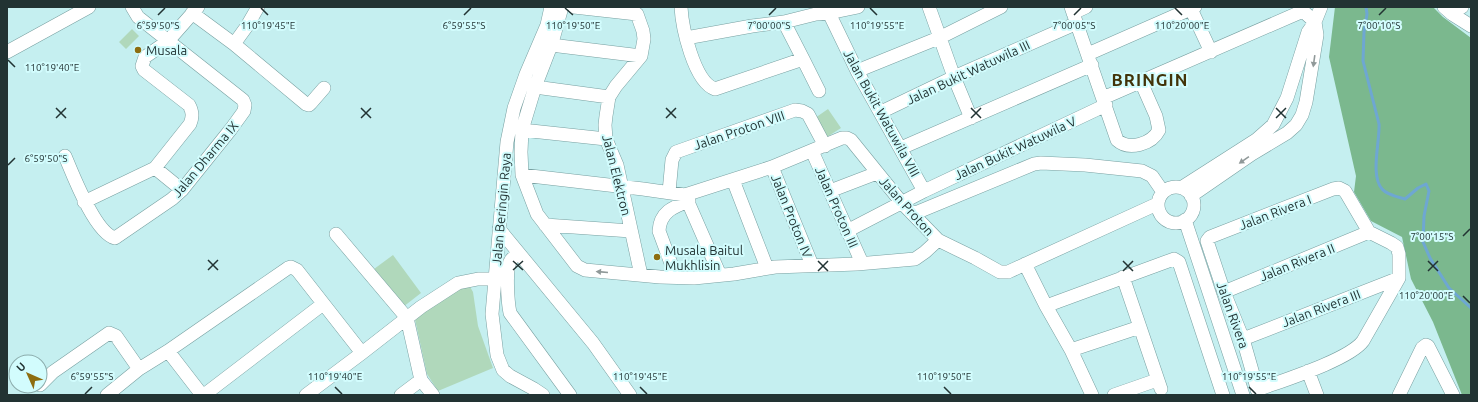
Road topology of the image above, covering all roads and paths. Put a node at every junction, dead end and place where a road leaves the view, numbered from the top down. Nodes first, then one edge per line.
1 (89, 7) edge
2 (132, 7) edge
3 (258, 7) edge
4 (538, 7) edge
5 (562, 7) edge
6 (574, 7) edge
7 (681, 7) edge
8 (858, 7) edge
9 (929, 7) edge
10 (1001, 7) edge
11 (1086, 7) edge
12 (1321, 7) edge
13 (1193, 8) edge
14 (1302, 9) edge
15 (1453, 9) edge
16 (195, 10) edge
17 (551, 11) edge
18 (638, 11) edge
19 (819, 11) edge
20 (1074, 14) edge
21 (784, 22) junction
22 (1315, 22) junction
23 (1471, 26) edge
24 (941, 37) junction
25 (686, 38) junction
26 (168, 41) junction
27 (234, 44) junction
28 (552, 45) junction
29 (7, 52) edge
30 (1211, 52) junction
31 (641, 56) junction
32 (803, 59) junction
33 (1090, 59) junction
34 (858, 71) junction
35 (954, 76) junction
36 (1141, 82) junction
37 (536, 86) junction
38 (324, 88) dead end
39 (819, 91) dead end
40 (609, 97) junction
41 (1104, 101) junction
42 (881, 112) junction
43 (971, 118) junction
44 (1273, 125) junction
45 (522, 130) junction
46 (1287, 133) junction
47 (606, 139) junction
48 (825, 146) junction
49 (901, 148) junction
50 (812, 151) junction
51 (65, 156) dead end
52 (772, 167) junction
53 (155, 168) junction
54 (876, 172) junction
55 (522, 175) junction
56 (733, 180) junction
57 (624, 186) junction
58 (1181, 188) junction
59 (182, 190) junction
60 (830, 191) junction
61 (924, 191) junction
62 (669, 192) junction
63 (1163, 192) junction
64 (1191, 196) junction
65 (687, 198) junction
66 (84, 202) junction
67 (902, 203) junction
68 (1157, 204) junction
69 (913, 214) junction
70 (1185, 220) junction
71 (544, 225) junction
72 (499, 230) junction
73 (847, 230) junction
74 (631, 231) junction
75 (1369, 232) junction
76 (336, 234) dead end
77 (938, 240) junction
78 (1207, 241) joint
79 (519, 254) junction
80 (862, 263) junction
81 (1025, 264) junction
82 (812, 265) junction
83 (767, 268) junction
84 (641, 275) junction
85 (720, 275) junction
86 (676, 277) junction
87 (1123, 277) junction
88 (1399, 278) junction
89 (494, 279) junction
90 (1224, 292) junction
91 (323, 304) junction
92 (1046, 306) junction
93 (407, 318) junction
94 (1140, 327) junction
95 (1243, 339) junction
96 (1071, 350) junction
97 (164, 353) junction
98 (362, 353) junction
99 (1251, 367) junction
100 (139, 369) junction
101 (1308, 371) junction
102 (1235, 373) junction
103 (48, 377) edge
104 (420, 380) junction
105 (1258, 393) edge
106 (197, 394) edge
107 (1452, 394) edge
108 (107, 395) edge
109 (306, 395) edge
110 (401, 395) edge
111 (433, 395) edge
112 (543, 395) edge
113 (570, 395) edge
114 (630, 395) edge
115 (1092, 395) edge
116 (1114, 395) edge
117 (1223, 395) edge
118 (1243, 395) edge
119 (1317, 395) edge
120 (1399, 395) edge

1 - 29 street
2 - 26 street
3 - 27 street
4 - 17 street
5 - 28 street
6 - 18 street
7 - 25 street
8 - 19 street
9 - 24 street
10 - 24 street
11 - 20 street, Jalan Bukit Watuwila III
12 - 22 street
13 - 30 street
13 - 33 street
14 - 22 street
14 - 30 street, Jalan Bukit Watuwila V
15 - 23 street
16 - 26 street
16 - 27 street
17 - 72 street, Jalan Beringin Raya
18 - 31 street
19 - 21 street
19 - 34 street, Jalan Bukit Watuwila VIII
20 - 33 street
20 - 35 street, Jalan Bukit Watuwila III
21 - 25 street
21 - 32 street
22 - 44 street
22 -> 46 street
24 - 34 street
24 - 35 street
25 - 32 street
26 - 53 street
26 - 59 street, Jalan Dharma IX
27 - 38 street
28 - 31 street
28 - 37 street
30 - 36 street, Jalan Bukit Watuwila V
31 - 40 street, Jalan Elektron
32 - 39 street
33 - 41 street
33 - 43 street
34 - 42 street, Jalan Bukit Watuwila VIII
35 - 42 street, Jalan Bukit Watuwila III
35 - 43 street
36 - 41 street, Jalan Bukit Watuwila V
36 - 41 street
37 - 40 street
37 - 45 street
40 - 47 street, Jalan Elektron
41 - 61 street, Jalan Bukit Watuwila V
42 - 49 street, Jalan Bukit Watuwila VIII
43 - 49 street
44 - 46 street
44 - 58 street
45 - 47 street
45 - 55 street
46 -> 64 street
47 - 57 street, Jalan Elektron
48 - 50 street, Jalan Proton
48 - 54 street, Jalan Proton
48 - 62 street, Jalan Proton VIII
49 - 61 street, Jalan Bukit Watuwila VIII
50 - 52 street, Jalan Proton
50 - 60 street, Jalan Proton III
51 - 66 street
52 - 56 street, Jalan Proton
52 - 82 street, Jalan Proton IV
53 - 59 street
53 - 66 street
54 - 60 street
54 - 67 street, Jalan Proton
55 - 57 street, Jalan Proton
55 - 71 street
56 - 65 street, Jalan Proton
56 - 83 street
57 - 62 street, Jalan Proton
57 - 74 street, Jalan Elektron
58 - 63 street
58 - 64 street
59 - 66 street, Jalan Dharma IX
60 - 73 street, Jalan Proton III
61 - 67 street, Jalan Bukit Watuwila V
62 - 65 street, Jalan Proton
63 - 68 street
63 - 69 street
64 - 70 street
65 - 85 street
65 - 86 street
67 - 69 street, Jalan Proton
67 - 73 street, Jalan Bukit Watuwila V
68 - 70 street
68 - 81 street
69 - 77 street, Jalan Proton
70 - 102 street
71 - 74 street
84 -> 71 street, Jalan Proton
72 - 79 street
72 - 89 street, Jalan Beringin Raya
73 - 80 street, Jalan Proton III
74 - 84 street, Jalan Elektron
75 - 78 street, Jalan Rivera I
75 - 88 street
75 - 90 street, Jalan Rivera II
76 - 93 street
77 - 80 street, Jalan Proton
77 - 81 street
78 - 90 street, Jalan Rivera
79 - 113 street
79 - 114 street
80 - 82 street, Jalan Proton
81 - 92 street
82 - 83 street, Jalan Proton
83 - 85 street, Jalan Proton
84 - 86 street, Jalan Proton
85 - 86 street, Jalan Proton
87 - 92 street
87 - 94 street
87 - 117 street
88 - 95 street, Jalan Rivera III
88 - 101 street
89 - 93 street
89 - 112 street, Jalan Beringin Raya
90 - 95 street, Jalan Rivera
91 - 97 street
91 - 98 street
91 - 106 street
92 - 96 street
93 - 98 street
93 - 104 street
94 - 96 street
94 - 116 street
95 - 99 street, Jalan Rivera
96 - 115 street
97 - 100 street
97 - 106 street
98 - 109 street
99 - 102 street
99 - 105 street, Jalan Rivera
100 - 103 street
100 - 108 street
101 - 105 street
101 - 119 street
102 - 118 street
104 - 110 street
104 - 111 street
107 - 120 street

